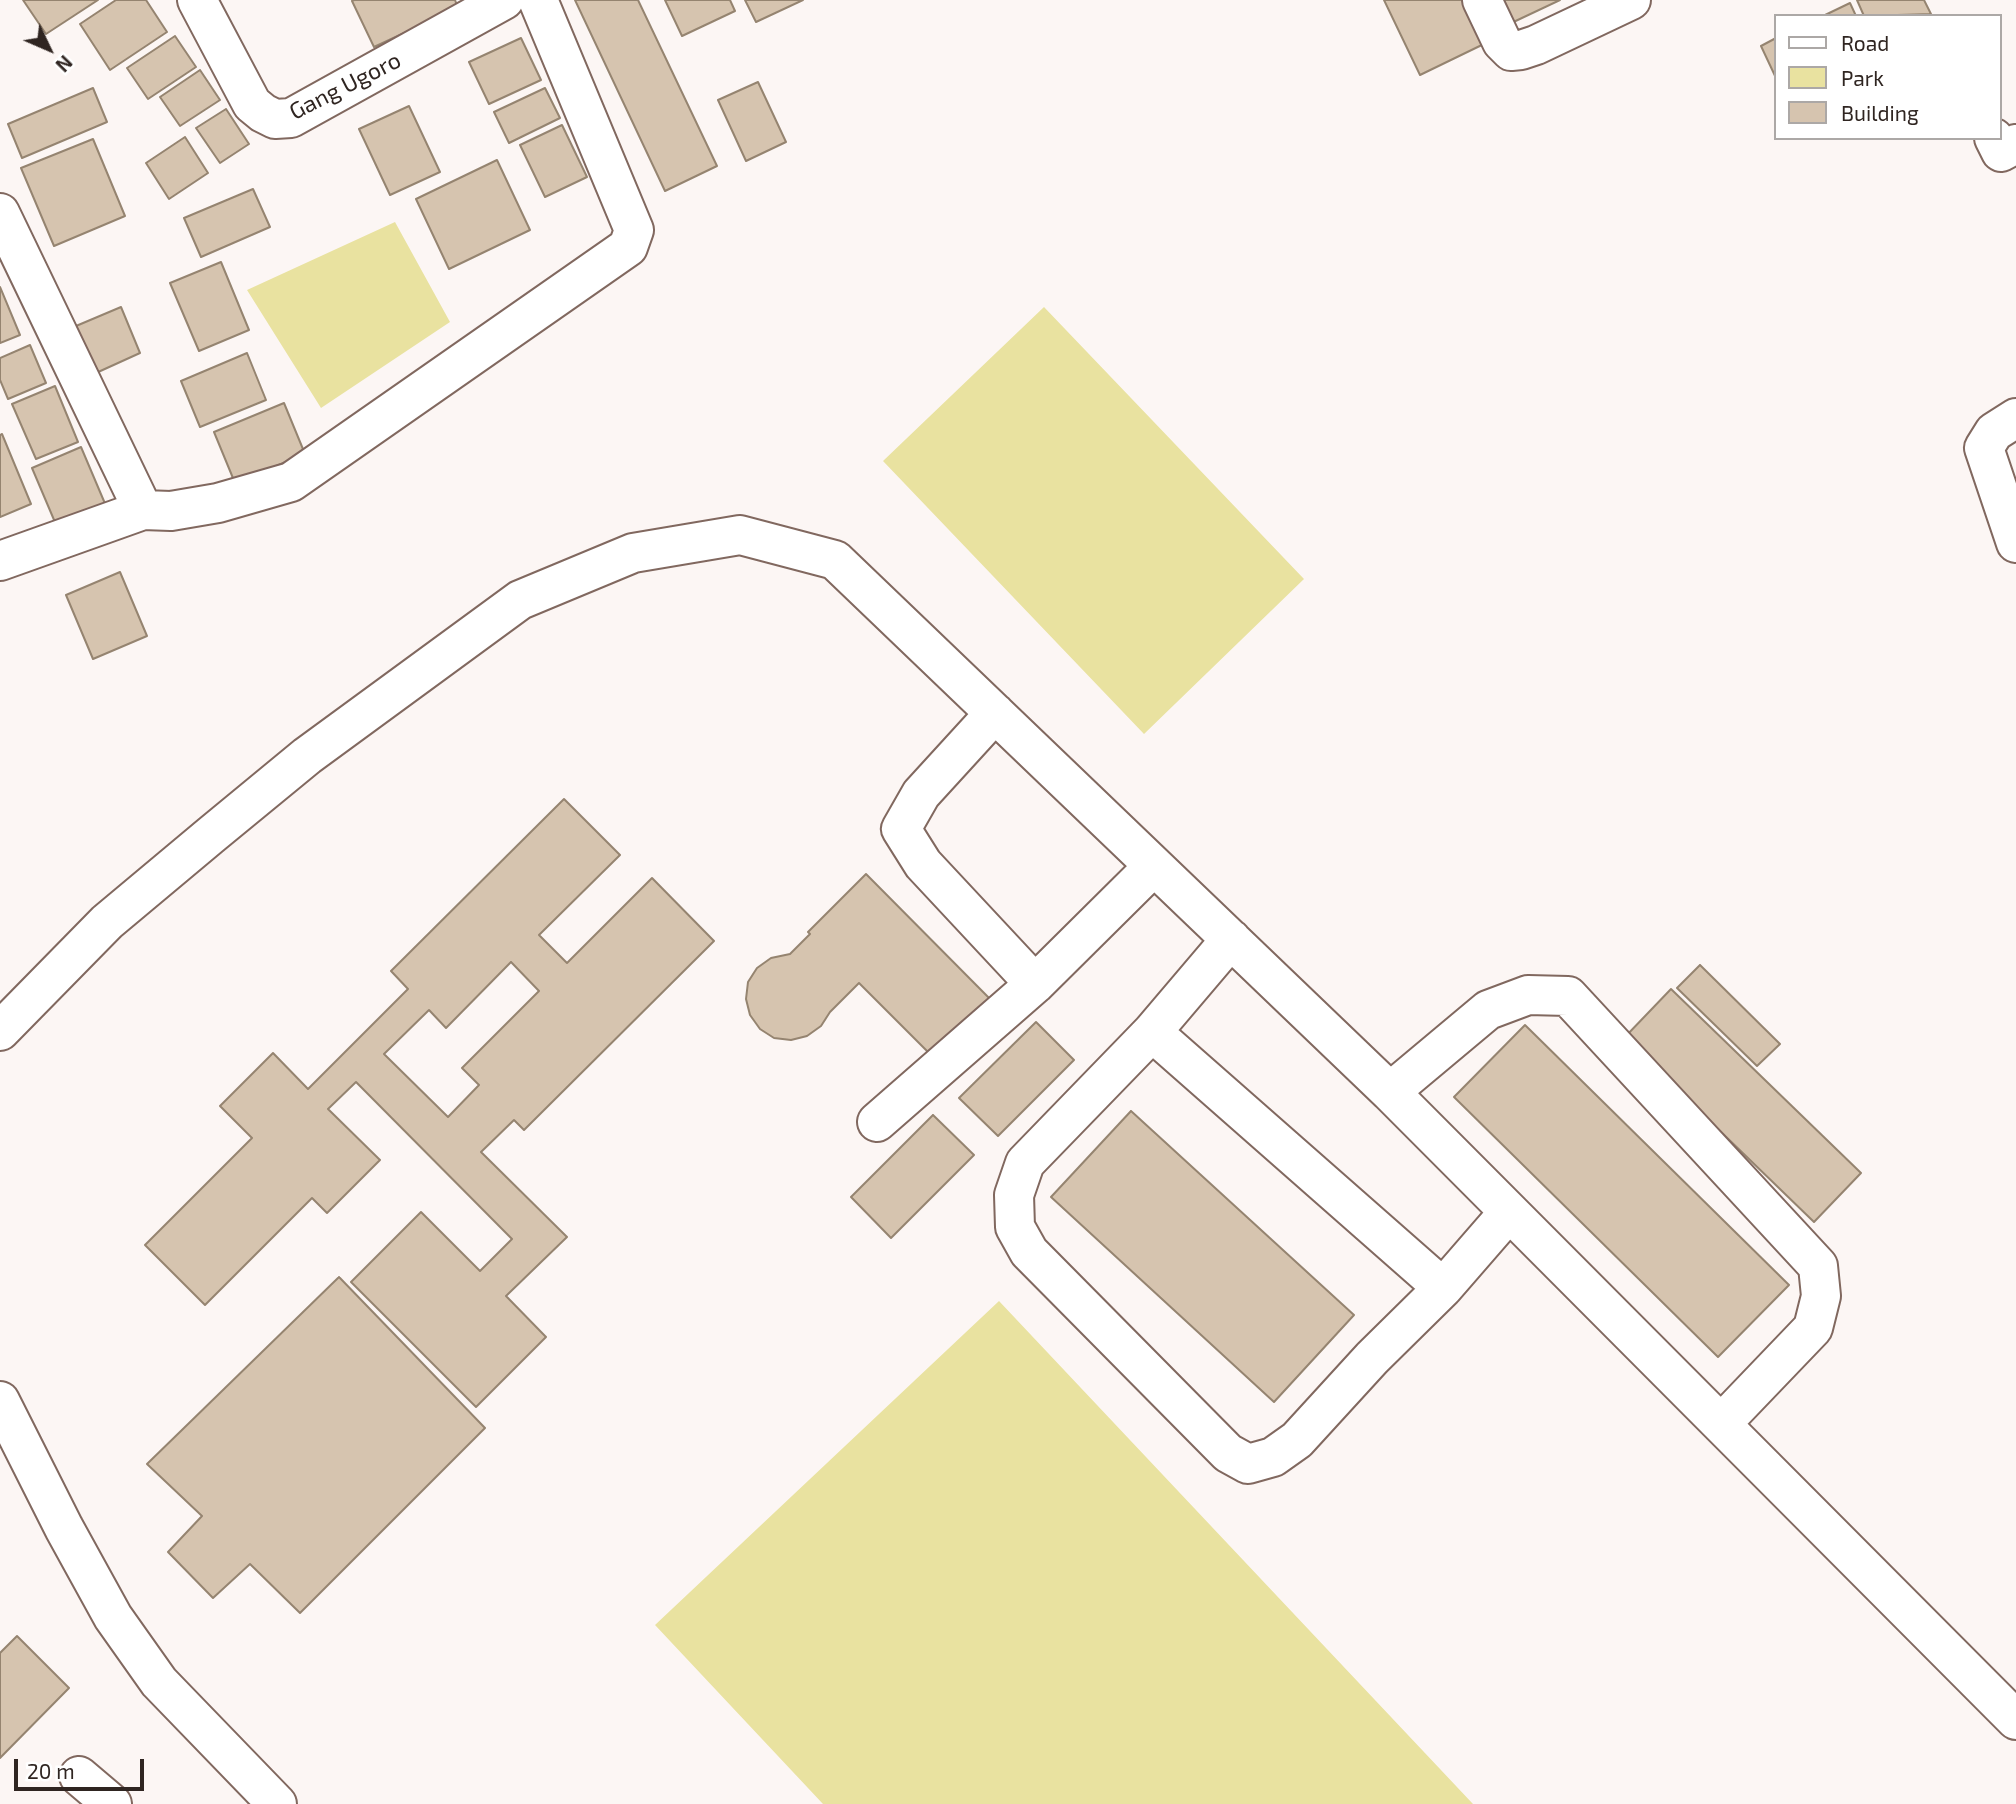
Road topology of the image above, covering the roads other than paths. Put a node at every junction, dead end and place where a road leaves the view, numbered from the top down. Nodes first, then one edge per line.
1 (197, 0) edge
2 (504, 0) edge
3 (538, 0) edge
4 (1482, 0) edge
5 (1632, 0) edge
6 (1995, 140) edge
7 (2016, 144) edge
8 (0, 213) edge
9 (2016, 418) edge
10 (144, 510) junction
11 (2016, 543) edge
12 (0, 561) edge
13 (995, 713) junction
14 (1154, 866) junction
15 (1231, 939) junction
16 (1035, 984) junction
17 (0, 1031) edge
18 (1152, 1032) junction
19 (1390, 1092) junction
20 (877, 1122) dead end
21 (1509, 1212) junction
22 (1443, 1288) junction
23 (0, 1401) edge
24 (1721, 1424) junction
25 (2016, 1720) edge
26 (79, 1776) dead end
27 (111, 1804) edge
28 (276, 1804) edge

1 - 2 street, Gang Ugoro
3 - 10 street
4 - 5 street
6 - 7 street
8 - 10 street
9 - 11 street
10 - 12 street
13 - 14 street
13 - 16 street
13 - 17 street
14 - 15 street
14 - 16 street
15 - 18 street
15 - 19 street
16 - 20 street
18 - 22 street
18 - 22 street
19 - 21 street
19 - 24 street
21 - 22 street
21 - 24 street
23 - 28 street
24 - 25 street
26 - 27 street

